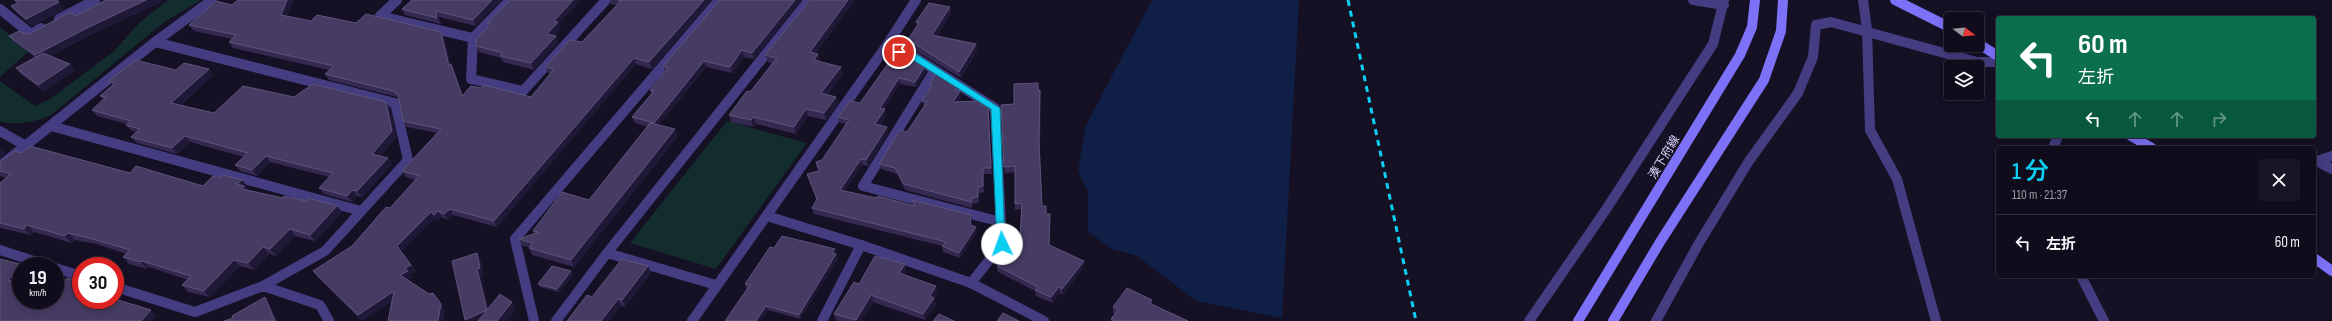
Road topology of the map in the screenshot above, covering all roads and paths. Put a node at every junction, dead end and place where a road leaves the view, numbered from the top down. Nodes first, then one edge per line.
1 (94, 0) edge
2 (212, 0) edge
3 (397, 0) edge
4 (510, 0) edge
5 (606, 0) edge
6 (719, 0) edge
7 (809, 0) edge
8 (916, 0) edge
9 (1693, 0) edge
10 (1755, 0) edge
11 (1782, 0) edge
12 (1863, 0) edge
13 (1895, 0) edge
14 (1724, 2) edge
15 (0, 9) edge
16 (1944, 24) edge
17 (1867, 30) junction
18 (473, 38) junction
19 (155, 42) junction
20 (1984, 47) edge
21 (885, 48) junction
22 (1996, 55) edge
23 (1996, 62) edge
24 (936, 70) junction
25 (51, 126) junction
26 (0, 131) edge
27 (2134, 138) edge
28 (26, 146) junction
29 (2148, 146) edge
30 (2332, 156) edge
31 (2316, 162) edge
32 (0, 166) edge
33 (2332, 169) edge
34 (361, 211) junction
35 (767, 216) junction
36 (1001, 222) junction
37 (861, 245) junction
38 (0, 250) edge
39 (607, 253) junction
40 (21, 257) edge
41 (2316, 259) edge
42 (2332, 271) edge
43 (2082, 278) edge
44 (971, 283) junction
45 (263, 286) junction
46 (716, 286) junction
47 (124, 290) edge
48 (329, 321) edge
49 (534, 321) edge
50 (556, 321) edge
51 (692, 321) edge
52 (822, 321) edge
53 (1044, 321) edge
54 (1529, 321) edge
55 (1578, 321) edge
56 (1613, 321) edge
57 (1656, 321) edge
58 (1936, 321) edge
59 (2104, 321) edge

1 - 15 street
2 - 19 street
3 - 18 street
4 - 18 street
5 - 18 street
6 - 49 street
7 - 39 street
8 - 21 street
9 - 14 street
10 - 55 main road, 湊下府線
11 - 56 main road
12 - 17 street
13 - 16 main road
14 - 54 street
17 - 23 street
17 - 57 street
17 - 58 street
19 - 25 street
19 - 34 street
20 - 22 main road
21 - 24 street
21 - 35 street
24 - 36 street
24 - 36 street
25 - 28 street
25 - 34 street
26 - 28 street
27 - 29 main road
28 - 32 street
30 - 31 street
31 - 33 street
34 - 45 street
35 - 37 street
35 - 46 street
36 - 44 street
37 - 44 street
37 - 52 street
38 - 40 street
39 - 46 street
39 - 50 street
41 - 42 main road
43 - 59 street
44 - 53 street
45 - 47 street
45 - 48 street
46 - 51 street

